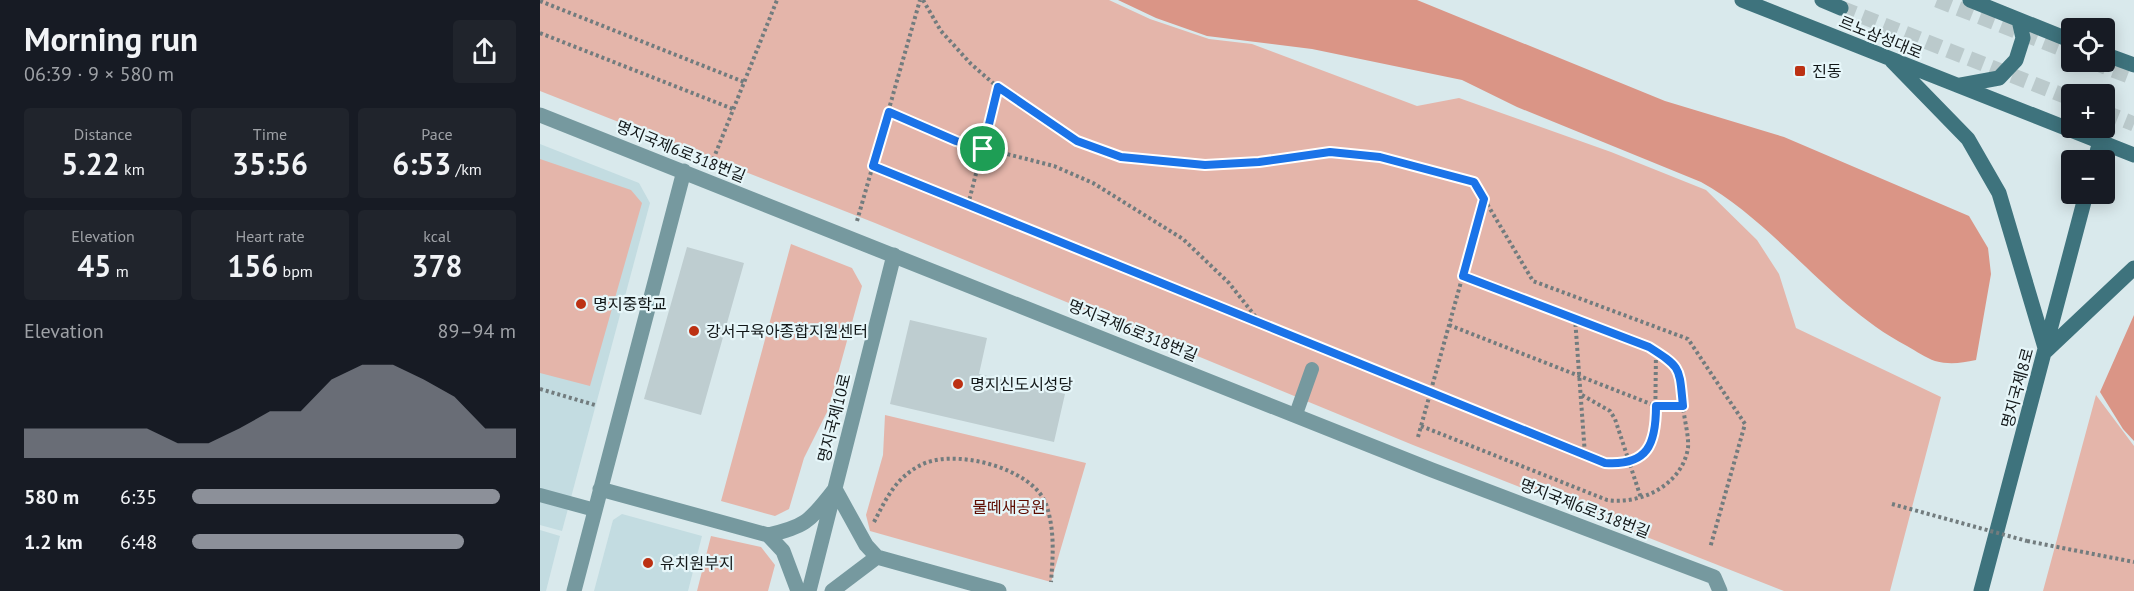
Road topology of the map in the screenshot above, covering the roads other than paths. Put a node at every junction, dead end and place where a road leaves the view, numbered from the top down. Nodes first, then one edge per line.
1 (1742, 0) edge
2 (1822, 0) edge
3 (1970, 0) edge
4 (1840, 8) tunnel mouth
5 (2019, 20) junction
6 (2061, 36) edge
7 (2115, 58) edge
8 (1893, 61) junction
9 (2134, 65) edge
10 (1958, 85) junction
11 (540, 115) edge
12 (2100, 140) junction
13 (2098, 150) edge
14 (2134, 155) edge
15 (684, 171) junction
16 (2083, 204) edge
17 (894, 255) junction
18 (2134, 268) edge
19 (2046, 351) junction
20 (1312, 369) dead end
21 (1296, 414) junction
22 (600, 489) junction
23 (835, 489) junction
24 (540, 495) edge
25 (595, 510) junction
26 (768, 535) junction
27 (877, 557) junction
28 (573, 591) edge
29 (798, 591) edge
30 (809, 591) edge
31 (832, 591) edge
32 (999, 591) edge
33 (1720, 591) edge
34 (1981, 591) edge

1 - 8 main road, 르노삼성대로
2 - 4 main road
3 - 5 main road
5 - 6 main road
5 - 10 main road
7 - 9 main road
8 - 10 main road, 르노삼성대로
8 - 19 main road
10 - 12 main road, 르노삼성대로
11 - 15 street, 명지국제6로318번길
12 - 13 main road
12 - 14 main road, 르노삼성대로
15 - 17 street, 명지국제6로318번길
15 - 22 street
16 - 19 main road, 명지국제8로
17 - 21 street, 명지국제6로318번길
17 - 23 street, 명지국제10로
18 - 19 main road
19 - 34 main road, 명지국제8로
20 - 21 lane
21 - 33 street, 명지국제6로318번길
22 - 25 street
22 - 26 street
23 - 26 street
23 - 27 street
23 - 30 street, 명지국제10로
24 - 25 lane
25 - 28 street
26 - 29 street
27 - 31 street
27 - 32 street

